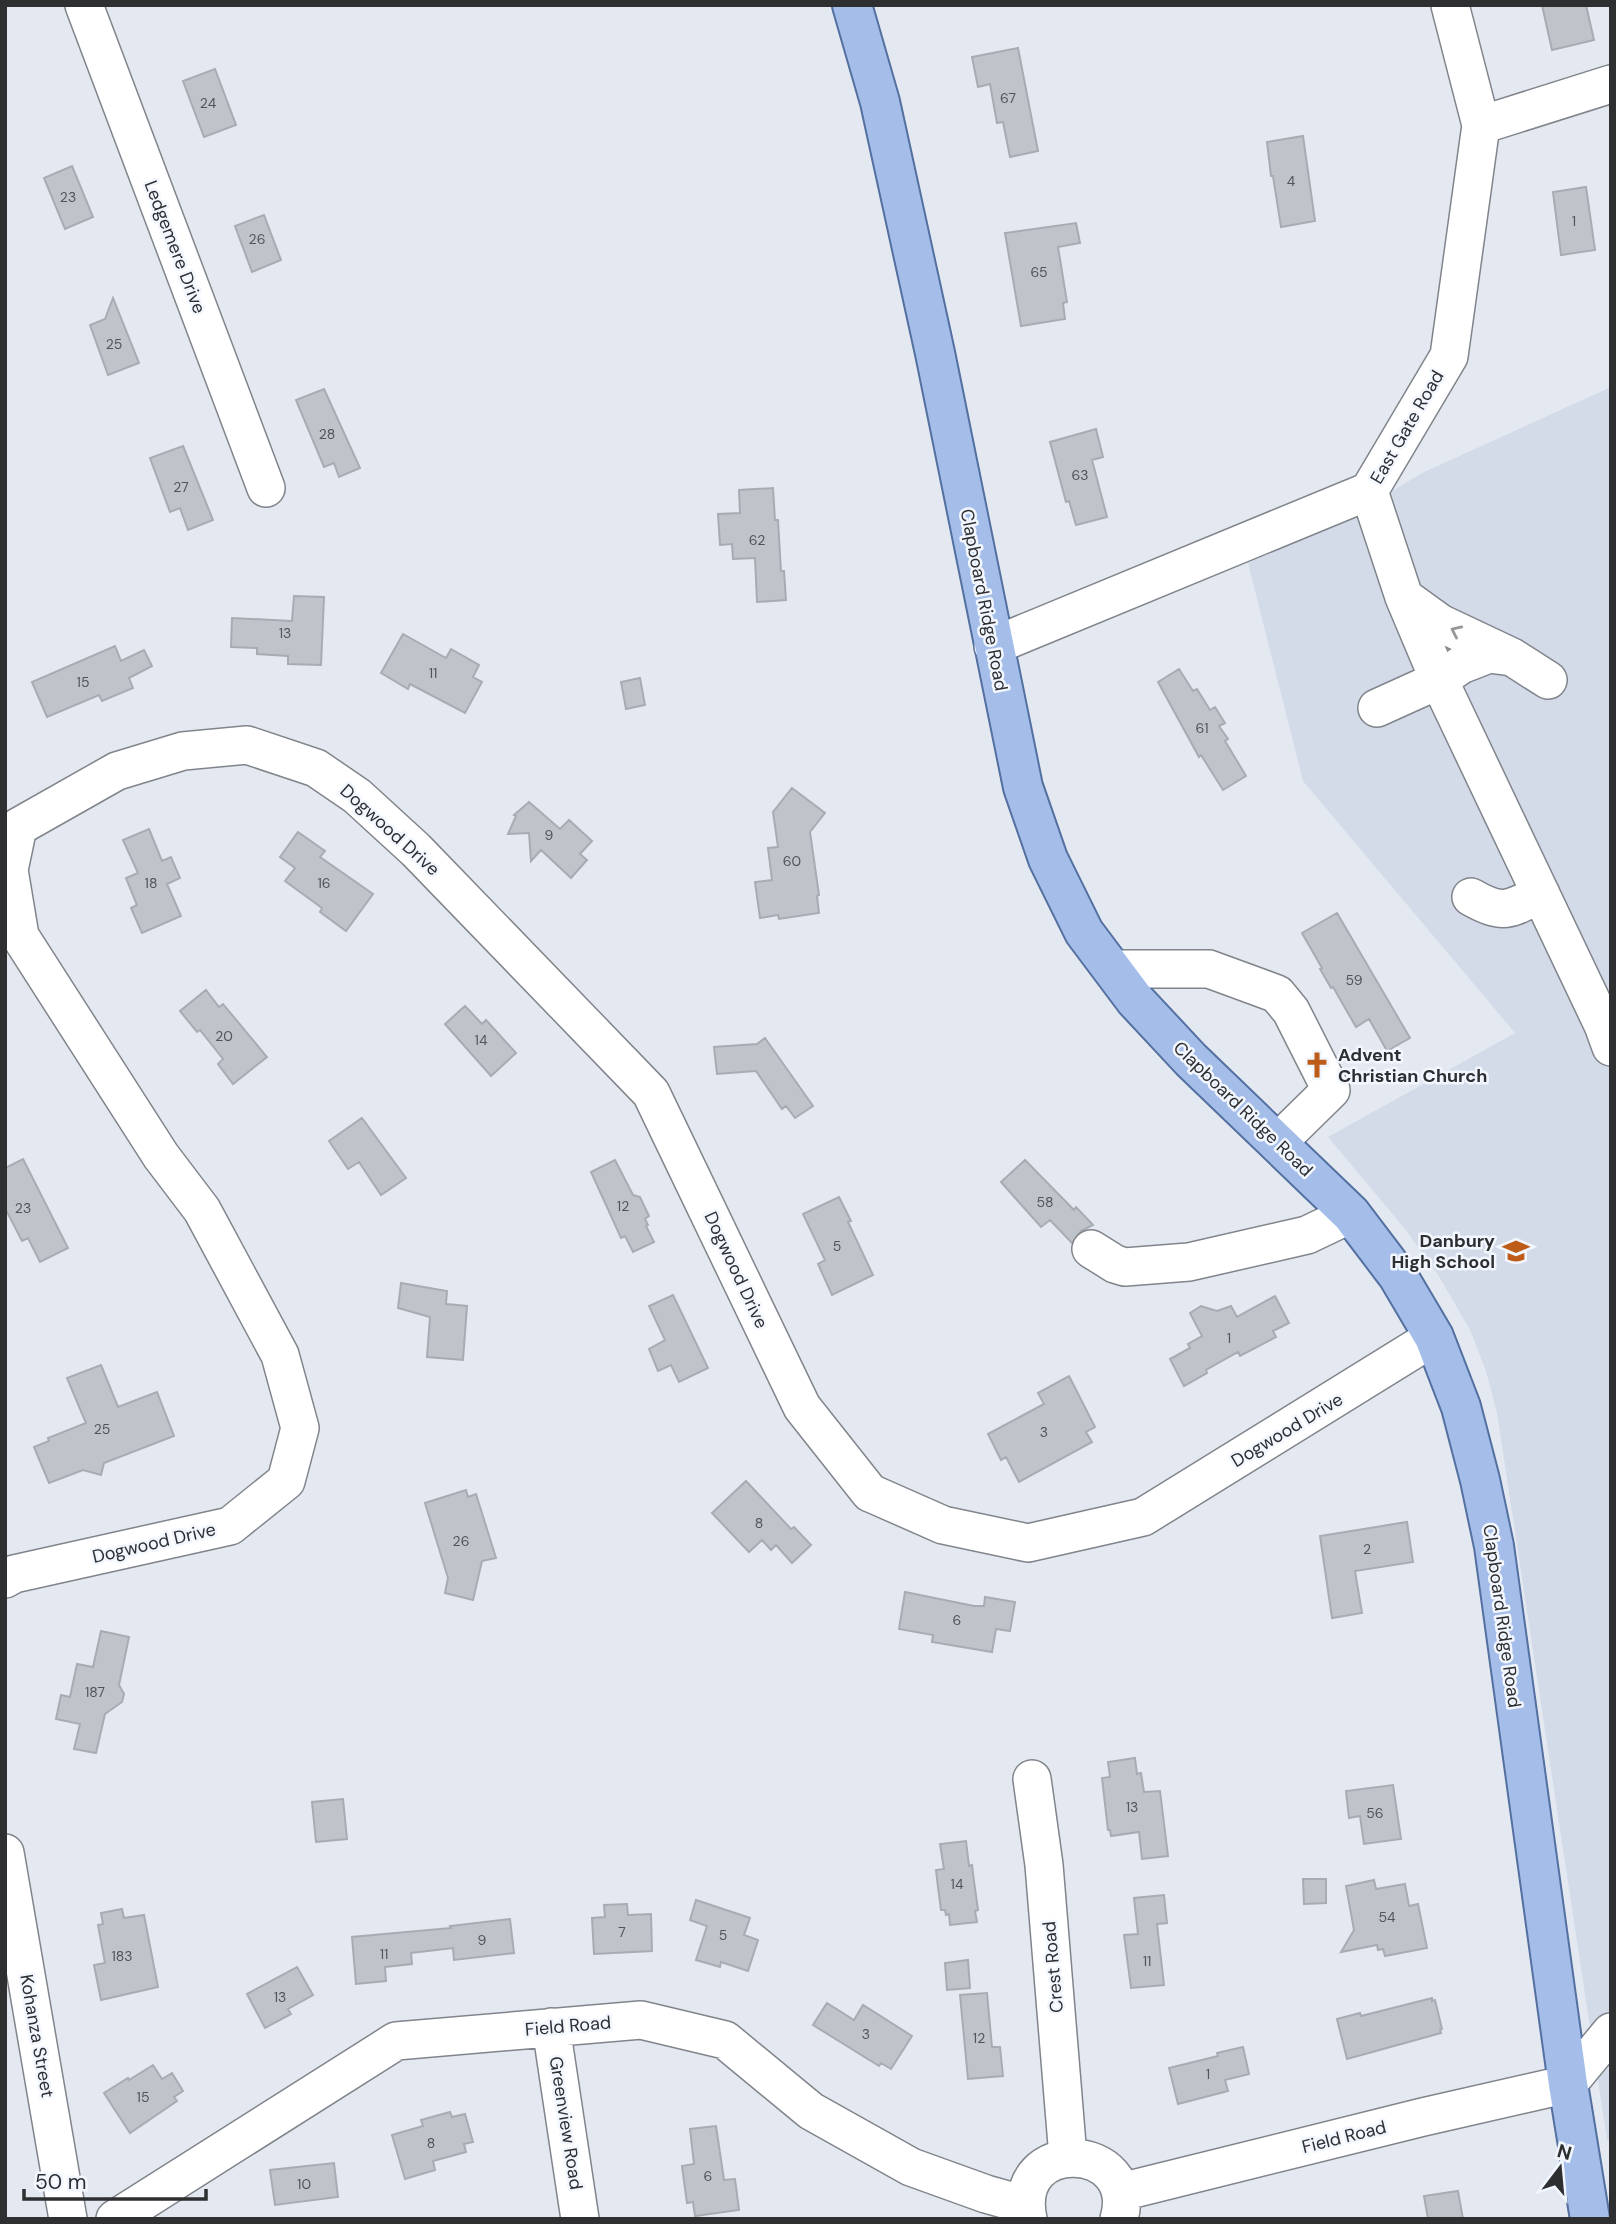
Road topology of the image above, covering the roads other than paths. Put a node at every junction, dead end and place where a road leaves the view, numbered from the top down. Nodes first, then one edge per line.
1 (84, 5) edge
2 (852, 5) edge
3 (1450, 5) edge
4 (1611, 84) edge
5 (1481, 125) junction
6 (266, 488) dead end
7 (1369, 491) junction
8 (1404, 597) junction
9 (993, 646) junction
10 (1512, 657) junction
11 (1439, 680) junction
12 (1548, 680) dead end
13 (1377, 708) dead end
14 (12, 814) edge
15 (1541, 894) junction
16 (1471, 897) dead end
17 (1111, 968) junction
18 (1611, 1047) edge
19 (1277, 1143) junction
20 (1351, 1213) junction
21 (1091, 1249) dead end
22 (1434, 1338) junction
23 (5, 1579) edge
24 (1031, 1779) dead end
25 (5, 1853) edge
26 (551, 2028) junction
27 (1611, 2032) edge
28 (1568, 2084) junction
29 (1068, 2157) junction
30 (1120, 2206) edge
31 (1027, 2212) edge
32 (68, 2219) edge
33 (115, 2219) edge
34 (580, 2219) edge
35 (1590, 2219) edge

1 - 6 street, Ledgemere Drive
2 - 9 main road, Clapboard Ridge Road
3 - 5 street, East Gate Road
4 - 5 street
5 - 7 street, East Gate Road
7 - 8 street
7 - 9 street, East Gate Road
10 -> 8 street
8 - 11 street
9 - 17 main road, Clapboard Ridge Road
10 - 11 street
10 - 12 street
11 - 13 street
11 - 15 street
14 - 22 street, Dogwood Drive
14 - 23 street, Dogwood Drive
15 - 16 street
15 - 18 street
17 - 19 main road, Clapboard Ridge Road
17 - 19 street
19 - 20 main road, Clapboard Ridge Road
20 - 21 street
20 - 22 main road, Clapboard Ridge Road
22 - 28 main road, Clapboard Ridge Road
24 - 29 street, Crest Road
25 - 32 street, Kohanza Street
26 - 31 street, Field Road
26 - 33 street, Field Road
26 - 34 street, Greenview Road
27 - 28 street
28 - 30 street, Field Road
28 - 35 main road, Clapboard Ridge Road
29 - 30 street, Field Road
29 - 31 street, Field Road

